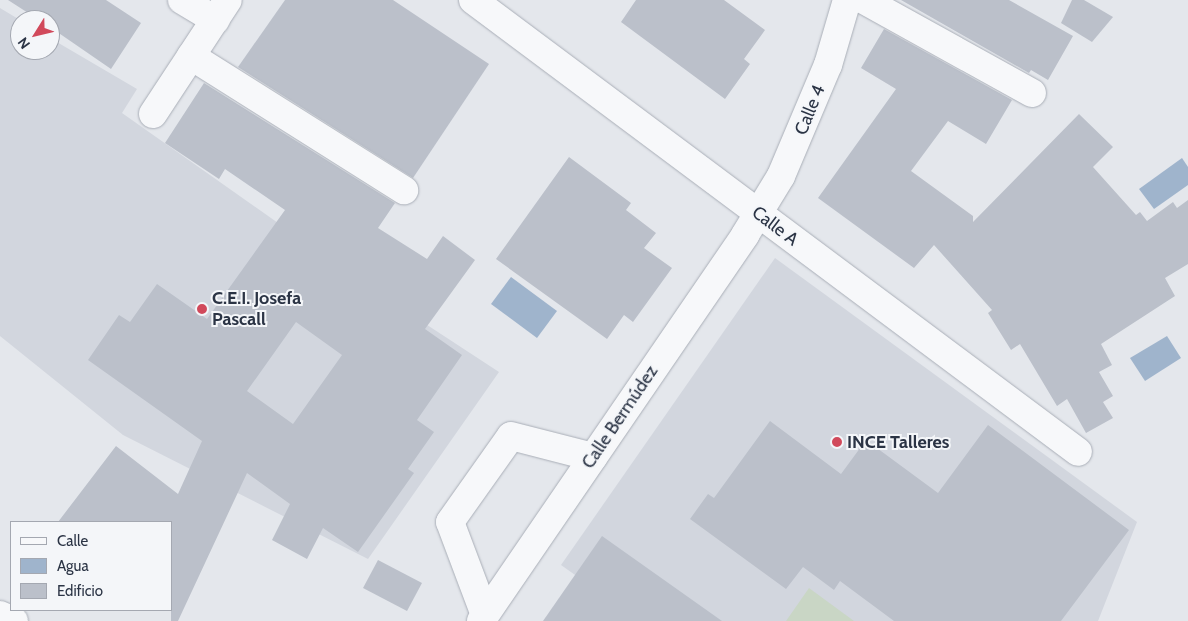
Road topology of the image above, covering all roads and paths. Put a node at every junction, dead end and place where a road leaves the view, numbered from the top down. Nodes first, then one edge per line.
1 (182, 0) edge
2 (473, 0) edge
3 (847, 0) edge
4 (864, 0) edge
5 (221, 10) edge
6 (191, 56) junction
7 (1032, 93) dead end
8 (153, 114) dead end
9 (404, 190) dead end
10 (758, 213) junction
11 (1078, 452) dead end
12 (593, 457) junction
13 (0, 615) edge
14 (483, 618) edge
15 (14, 621) edge

1 - 5 street
2 - 10 street, Calle A
3 - 10 street, Calle 4
4 - 7 street
5 - 6 street
6 - 8 street
6 - 9 street
10 - 11 street, Calle A
10 - 12 street, Calle Bermúdez
12 - 14 street, Calle Bermúdez
12 - 14 street
13 - 15 street

